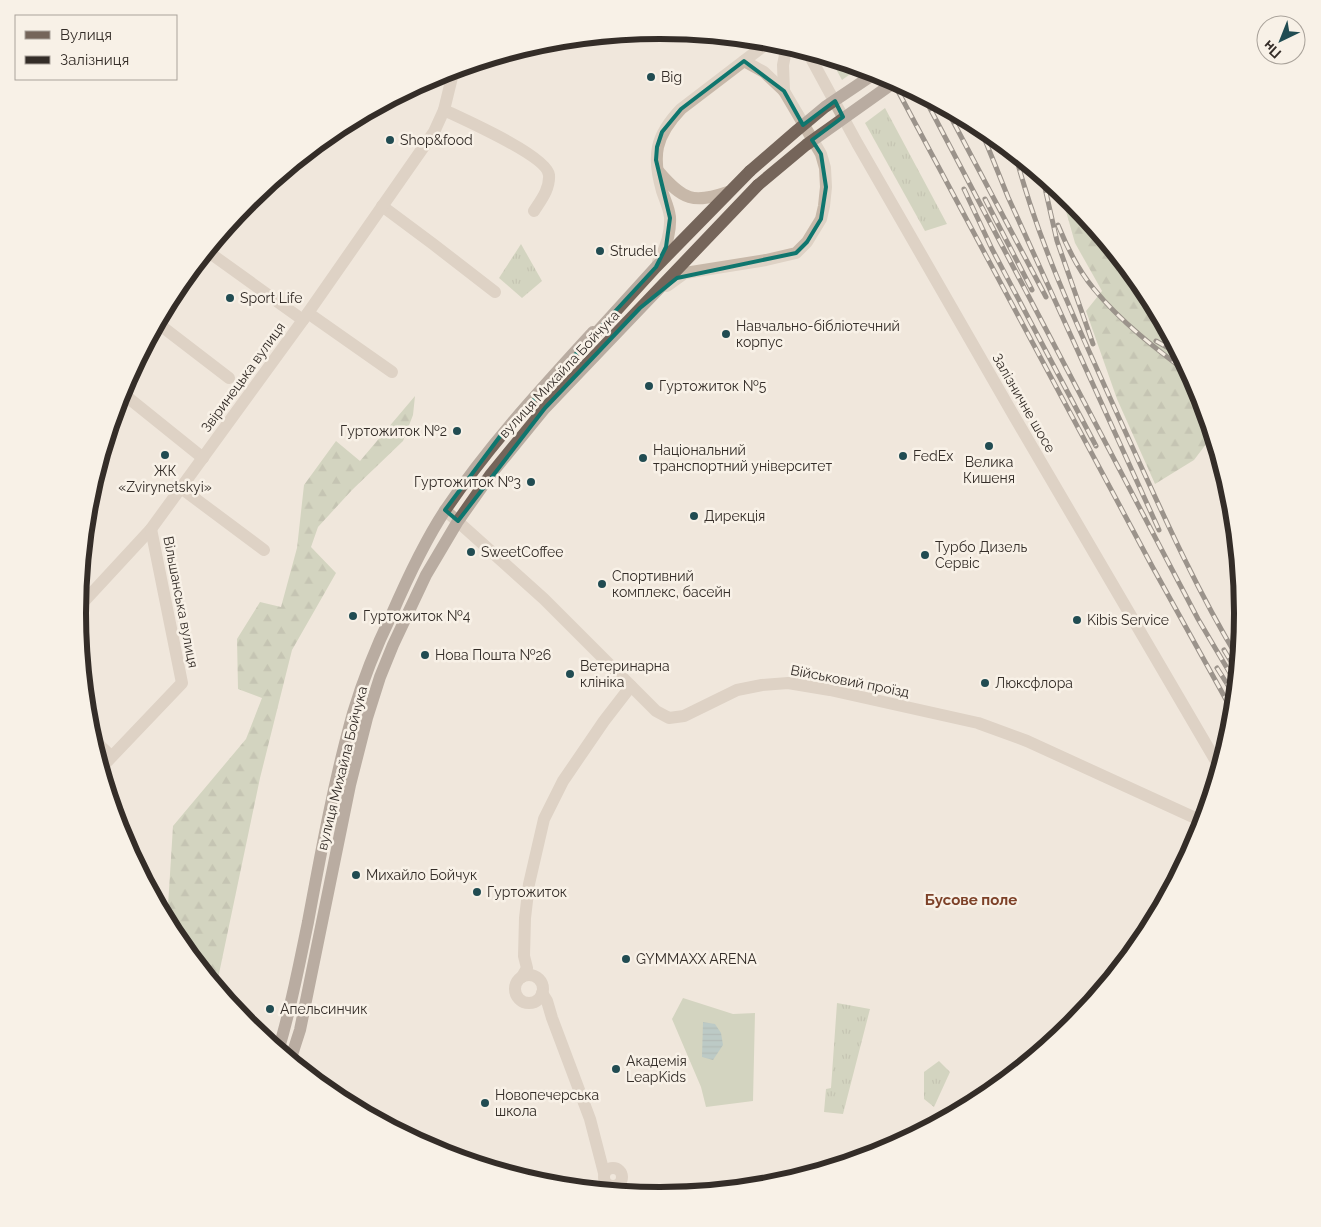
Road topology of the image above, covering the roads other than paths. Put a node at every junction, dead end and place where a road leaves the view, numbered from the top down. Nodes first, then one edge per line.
1 (761, 48) edge
2 (785, 53) edge
3 (811, 59) edge
4 (744, 61) junction
5 (868, 78) edge
6 (452, 79) edge
7 (888, 87) edge
8 (784, 90) junction
9 (444, 110) junction
10 (658, 171) junction
11 (728, 192) junction
12 (382, 206) junction
13 (534, 211) dead end
14 (212, 255) edge
15 (656, 267) junction
16 (495, 292) dead end
17 (640, 308) junction
18 (305, 317) junction
19 (162, 327) edge
20 (392, 372) dead end
21 (229, 378) dead end
22 (128, 398) edge
23 (204, 458) junction
24 (181, 488) junction
25 (446, 510) junction
26 (458, 521) junction
27 (151, 529) junction
28 (264, 550) dead end
29 (86, 600) edge
30 (631, 686) junction
31 (102, 747) edge
32 (112, 756) junction
33 (1216, 761) edge
34 (105, 763) edge
35 (1197, 818) edge
36 (525, 948) junction
37 (522, 977) junction
38 (537, 978) junction
39 (539, 997) junction
40 (280, 1044) edge
41 (292, 1054) edge
42 (610, 1179) edge
43 (622, 1187) edge

1 - 4 street
2 - 8 street
3 - 33 street, Залізничне шосе
4 - 8 street
4 - 10 street
5 - 11 main road, вулиця Михайла Бойчука, bridge
6 - 9 street, Звіринецька вулиця
7 - 17 main road, вулиця Михайла Бойчука, bridge
8 - 17 street
9 - 12 street, Звіринецька вулиця
9 - 13 street
10 - 11 street
10 - 15 street
11 - 15 main road, вулиця Михайла Бойчука
12 - 16 street
12 - 18 street, Звіринецька вулиця
14 - 18 street
15 - 25 main road, вулиця Михайла Бойчука
17 - 26 main road, вулиця Михайла Бойчука
18 - 20 street
18 - 23 street, Звіринецька вулиця
19 - 21 street
22 - 23 street
23 - 24 street, Звіринецька вулиця
24 - 27 street, Звіринецька вулиця
24 - 28 street
25 - 26 street, Військовий проїзд
25 - 40 main road, вулиця Михайла Бойчука
26 - 30 street, Військовий проїзд
26 - 41 main road, вулиця Михайла Бойчука
27 - 29 street, Звіринецька вулиця
27 - 32 street, Вільшанська вулиця
30 - 35 street, Військовий проїзд
30 - 36 street
31 - 32 street
32 - 34 street, Вільшанська вулиця
36 - 37 street
36 - 38 street
37 - 38 street
37 - 39 street
38 - 39 street
39 - 42 street
42 - 43 street

